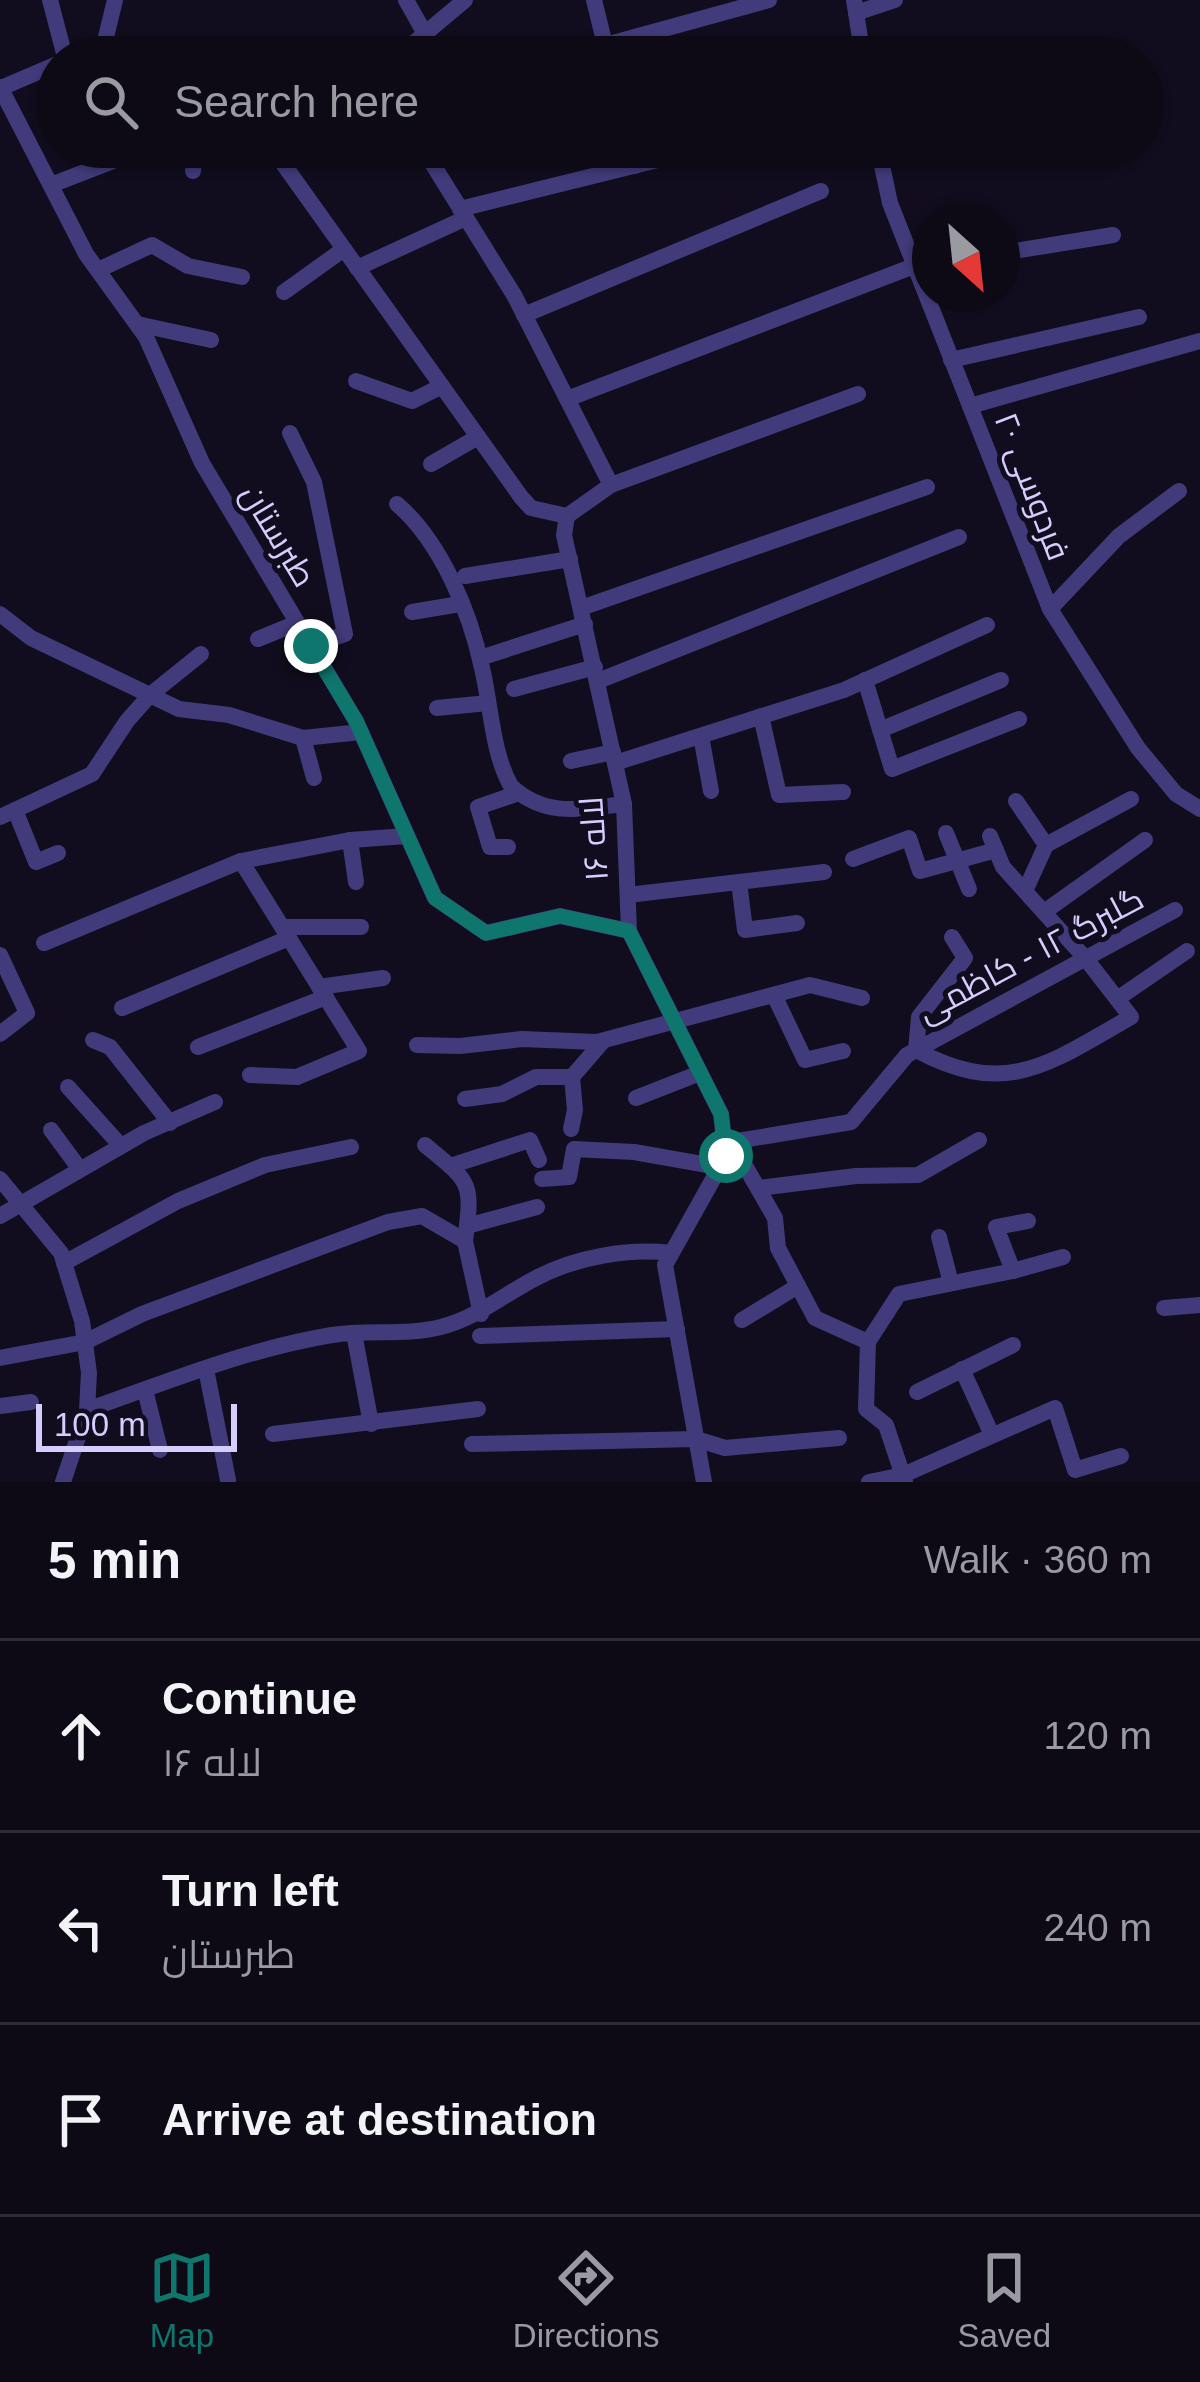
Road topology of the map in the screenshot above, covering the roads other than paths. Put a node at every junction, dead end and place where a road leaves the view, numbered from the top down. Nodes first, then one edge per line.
1 (50, 0) edge
2 (115, 0) edge
3 (406, 0) edge
4 (465, 0) edge
5 (594, 0) edge
6 (770, 0) edge
7 (895, 0) edge
8 (855, 7) edge
9 (425, 34) junction
10 (63, 36) edge
11 (106, 36) edge
12 (423, 36) edge
13 (603, 36) edge
14 (655, 36) edge
15 (36, 72) edge
16 (0, 87) edge
17 (36, 156) edge
18 (42, 168) edge
19 (95, 168) edge
20 (193, 168) edge
21 (287, 168) edge
22 (435, 168) edge
23 (596, 168) edge
24 (882, 168) edge
25 (193, 171) dead end
26 (51, 185) junction
27 (821, 191) dead end
28 (463, 213) junction
29 (1113, 236) dead end
30 (912, 244) edge
31 (344, 249) junction
32 (1020, 250) edge
33 (357, 268) junction
34 (912, 269) edge
35 (98, 270) junction
36 (242, 278) dead end
37 (284, 292) dead end
38 (936, 312) edge
39 (524, 315) junction
40 (1139, 316) dead end
41 (137, 325) junction
42 (211, 340) dead end
43 (1200, 341) edge
44 (951, 360) junction
45 (356, 381) dead end
46 (442, 386) junction
47 (858, 394) dead end
48 (567, 399) junction
49 (970, 406) junction
50 (290, 433) dead end
51 (478, 437) junction
52 (431, 464) dead end
53 (611, 485) junction
54 (927, 487) dead end
55 (1179, 491) dead end
56 (397, 504) dead end
57 (567, 516) junction
58 (958, 537) dead end
59 (570, 559) junction
60 (465, 576) dead end
61 (460, 604) junction
62 (1050, 609) junction
63 (412, 612) dead end
64 (0, 614) edge
65 (583, 616) junction
66 (297, 622) junction
67 (987, 625) dead end
68 (258, 639) dead end
69 (311, 646) junction
70 (201, 654) dead end
71 (479, 658) junction
72 (597, 674) junction
73 (865, 680) junction
74 (1001, 680) dead end
75 (514, 689) dead end
76 (150, 695) junction
77 (488, 703) junction
78 (437, 708) dead end
79 (761, 716) junction
80 (1019, 719) dead end
81 (880, 730) junction
82 (361, 732) junction
83 (701, 736) junction
84 (303, 738) junction
85 (614, 758) junction
86 (571, 761) dead end
87 (314, 778) dead end
88 (711, 791) dead end
89 (843, 793) dead end
90 (519, 794) junction
91 (1131, 799) dead end
92 (1016, 801) dead end
93 (624, 804) junction
94 (1200, 809) edge
95 (8, 813) edge
96 (946, 833) dead end
97 (407, 836) junction
98 (350, 840) junction
99 (1145, 840) dead end
100 (1046, 845) junction
101 (508, 847) dead end
102 (58, 853) dead end
103 (853, 859) dead end
104 (241, 861) junction
105 (956, 861) junction
106 (824, 872) dead end
107 (356, 882) dead end
108 (739, 882) junction
109 (969, 890) dead end
110 (1024, 891) junction
111 (628, 895) junction
112 (1175, 910) dead end
113 (1044, 912) junction
114 (797, 923) dead end
115 (361, 927) dead end
116 (629, 931) junction
117 (286, 933) junction
118 (952, 937) dead end
119 (44, 943) dead end
120 (1187, 951) dead end
121 (0, 955) edge
122 (1086, 958) junction
123 (382, 978) dead end
124 (323, 992) junction
125 (774, 995) junction
126 (862, 998) dead end
127 (1117, 999) junction
128 (122, 1008) dead end
129 (676, 1024) junction
130 (0, 1034) edge
131 (93, 1040) dead end
132 (603, 1041) junction
133 (417, 1045) dead end
134 (198, 1047) dead end
135 (916, 1050) junction
136 (843, 1051) dead end
137 (700, 1073) junction
138 (250, 1075) dead end
139 (572, 1077) junction
140 (68, 1087) dead end
141 (636, 1098) dead end
142 (465, 1099) dead end
143 (214, 1102) dead end
144 (170, 1123) junction
145 (571, 1129) dead end
146 (51, 1130) dead end
147 (727, 1134) junction
148 (979, 1140) dead end
149 (425, 1145) dead end
150 (121, 1146) junction
151 (351, 1147) dead end
152 (539, 1160) dead end
153 (450, 1166) junction
154 (719, 1167) junction
155 (79, 1168) junction
156 (0, 1179) edge
157 (542, 1179) dead end
158 (758, 1188) junction
159 (22, 1206) junction
160 (538, 1207) dead end
161 (0, 1216) edge
162 (1028, 1221) dead end
163 (466, 1233) junction
164 (939, 1238) dead end
165 (671, 1253) junction
166 (1063, 1257) dead end
167 (64, 1263) junction
168 (1013, 1270) junction
169 (951, 1283) junction
170 (798, 1286) junction
171 (1200, 1304) edge
172 (1164, 1308) dead end
173 (481, 1314) junction
174 (742, 1321) dead end
175 (677, 1329) junction
176 (354, 1334) junction
177 (481, 1336) dead end
178 (85, 1342) junction
179 (868, 1342) junction
180 (1013, 1345) dead end
181 (0, 1358) edge
182 (206, 1369) junction
183 (962, 1369) junction
184 (145, 1390) junction
185 (917, 1392) dead end
186 (31, 1402) dead end
187 (0, 1406) edge
188 (478, 1409) dead end
189 (87, 1410) junction
190 (371, 1424) junction
191 (273, 1434) dead end
192 (992, 1435) junction
193 (839, 1438) dead end
194 (696, 1439) junction
195 (472, 1444) dead end
196 (160, 1450) dead end
197 (1121, 1456) dead end
198 (904, 1478) edge
199 (228, 1480) edge
200 (63, 1482) edge
201 (704, 1482) edge
202 (869, 1482) edge

1 - 10 street
2 - 11 street
3 - 9 street
4 - 9 street
5 - 13 street
6 - 14 street
7 - 8 street
9 - 12 street
15 - 16 street
16 - 17 street, طبرستان
18 - 26 street, طبرستان
19 - 26 street
20 - 25 street
21 - 31 street
22 - 28 street
23 - 28 street
24 - 30 street, فردوسی ۲۰
26 - 35 street, طبرستان
27 - 39 street
28 - 33 street
28 - 39 street
29 - 32 street
31 - 33 street
31 - 37 street
33 - 46 street
34 - 48 street
35 - 36 street
35 - 41 street, طبرستان
38 - 44 street, فردوسی ۲۰
39 - 48 street
40 - 44 street
41 - 42 street
41 - 66 street, طبرستان
43 - 49 street
44 - 49 street, فردوسی ۲۰
45 - 46 street
46 - 51 street
47 - 53 street
48 - 53 street
49 - 62 street, فردوسی ۲۰
50 - 69 street
51 - 52 street
51 - 57 street
53 - 57 street
54 - 65 street
55 - 62 street
56 - 61 street
57 - 59 street, لاله ۱۶
58 - 72 street
59 - 60 street
59 - 65 street, لاله ۱۶
61 - 63 street
61 - 71 street
62 - 94 street, فردوسی ۲۰
64 - 76 street
65 - 71 street
65 - 72 street, لاله ۱۶
66 - 68 street
66 - 69 street, طبرستان
67 - 73 street
69 - 82 street, طبرستان
70 - 76 street
71 - 77 street
72 - 75 street
72 - 85 street, لاله ۱۶
73 - 79 street
73 - 81 street
74 - 81 street
76 - 84 street
76 - 95 street
77 - 78 street
77 - 90 street
79 - 83 street
79 - 89 street
80 - 81 street
82 - 84 street
82 - 97 street, طبرستان
83 - 85 street
83 - 88 street
84 - 87 street
85 - 86 street
85 - 93 street, لاله ۱۶
90 - 93 street
90 - 101 street
91 - 100 street
92 - 100 street
93 - 111 street, لاله ۱۶
95 - 102 street
96 - 105 street
97 - 98 street
97 - 116 street, طبرستان
98 - 104 street
98 - 107 street
99 - 113 street
100 - 110 street
103 - 105 street
104 - 117 street
104 - 119 street
105 - 109 street
105 - 110 street
106 - 108 street
108 - 111 street
108 - 114 street
110 - 113 street
111 - 116 street, لاله ۱۶
112 - 122 street, گلبرگ ۱۲ - کاظمی
113 - 122 street
115 - 117 street
116 - 129 street, لاله ۱۶
117 - 124 street
117 - 128 street
118 - 135 street
120 - 127 street
121 - 130 street
122 - 127 street
122 - 135 street, گلبرگ ۱۲ - کاظمی
123 - 124 street
124 - 134 street
124 - 138 street
125 - 126 street
125 - 129 street
125 - 136 street
127 - 135 street
129 - 132 street
129 - 137 street, لاله ۱۶
131 - 144 street
132 - 133 street
132 - 139 street
135 - 147 street, گلبرگ ۱۲ - کاظمی
137 - 141 street
137 - 147 street, لاله ۱۶
139 - 142 street
139 - 145 street
140 - 150 street
143 - 144 street
144 - 150 street
146 - 155 street
147 - 154 street, لاله ۱۶
147 - 158 street
148 - 158 street
149 - 153 street
150 - 155 street
151 - 167 street
152 - 153 street
153 - 163 street
154 - 157 street
154 - 165 street, لاله ۱۶
155 - 159 street
156 - 159 street
158 - 170 street
159 - 161 street
159 - 167 street
160 - 163 street
162 - 168 street
163 - 173 street
163 - 178 street
164 - 169 street
165 - 173 street
165 - 175 street
166 - 168 street
167 - 178 street
168 - 169 street
169 - 179 street
170 - 174 street
170 - 179 street
171 - 172 street
173 - 176 street
175 - 177 street
175 - 194 street
176 - 182 street
176 - 190 street
178 - 181 street
178 - 189 street
179 - 198 street
180 - 183 street
182 - 184 street
182 - 199 street
183 - 185 street
183 - 192 street
184 - 189 street
184 - 196 street
186 - 187 street
188 - 190 street
189 - 200 street
190 - 191 street
192 - 197 street
192 - 198 street
193 - 194 street
194 - 195 street
194 - 201 street
198 - 202 street

